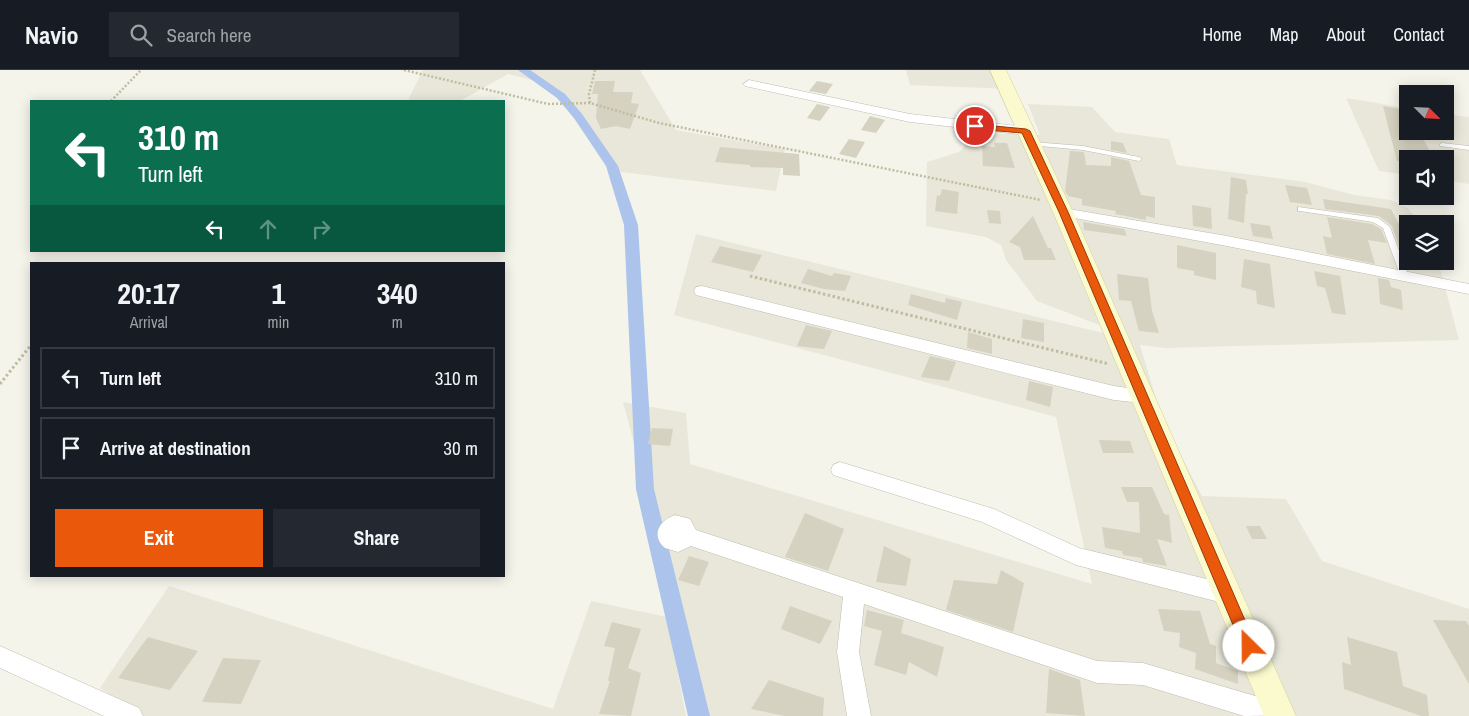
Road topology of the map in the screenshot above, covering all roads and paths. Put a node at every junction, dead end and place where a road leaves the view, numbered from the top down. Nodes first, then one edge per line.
1 (141, 70) edge
2 (404, 70) edge
3 (595, 70) edge
4 (998, 70) edge
5 (749, 84) dead end
6 (111, 100) edge
7 (590, 103) junction
8 (1029, 137) junction
9 (1442, 144) dead end
10 (1469, 148) edge
11 (1139, 159) dead end
12 (1061, 208) junction
13 (1300, 209) dead end
14 (750, 276) dead end
15 (1405, 277) junction
16 (1469, 289) edge
17 (702, 291) dead end
18 (30, 345) edge
19 (1131, 370) junction
20 (0, 384) edge
21 (1142, 396) junction
22 (840, 470) dead end
23 (687, 536) dead end
24 (854, 592) junction
25 (1227, 594) junction
26 (0, 657) edge
27 (1279, 715) edge
28 (131, 716) edge
29 (860, 716) edge

1 - 6 path
2 - 7 path
3 - 7 path
4 - 8 main road
5 - 8 street
7 - 12 path
8 - 11 lane
8 - 12 main road
9 - 10 lane
12 - 15 street
12 - 19 main road
13 - 15 lane
14 - 19 path
15 - 16 street
17 - 21 street
18 - 20 path
19 - 21 main road
21 - 25 main road
22 - 25 street
23 - 24 street
24 - 27 street
24 - 29 street
25 - 27 main road
26 - 28 street

